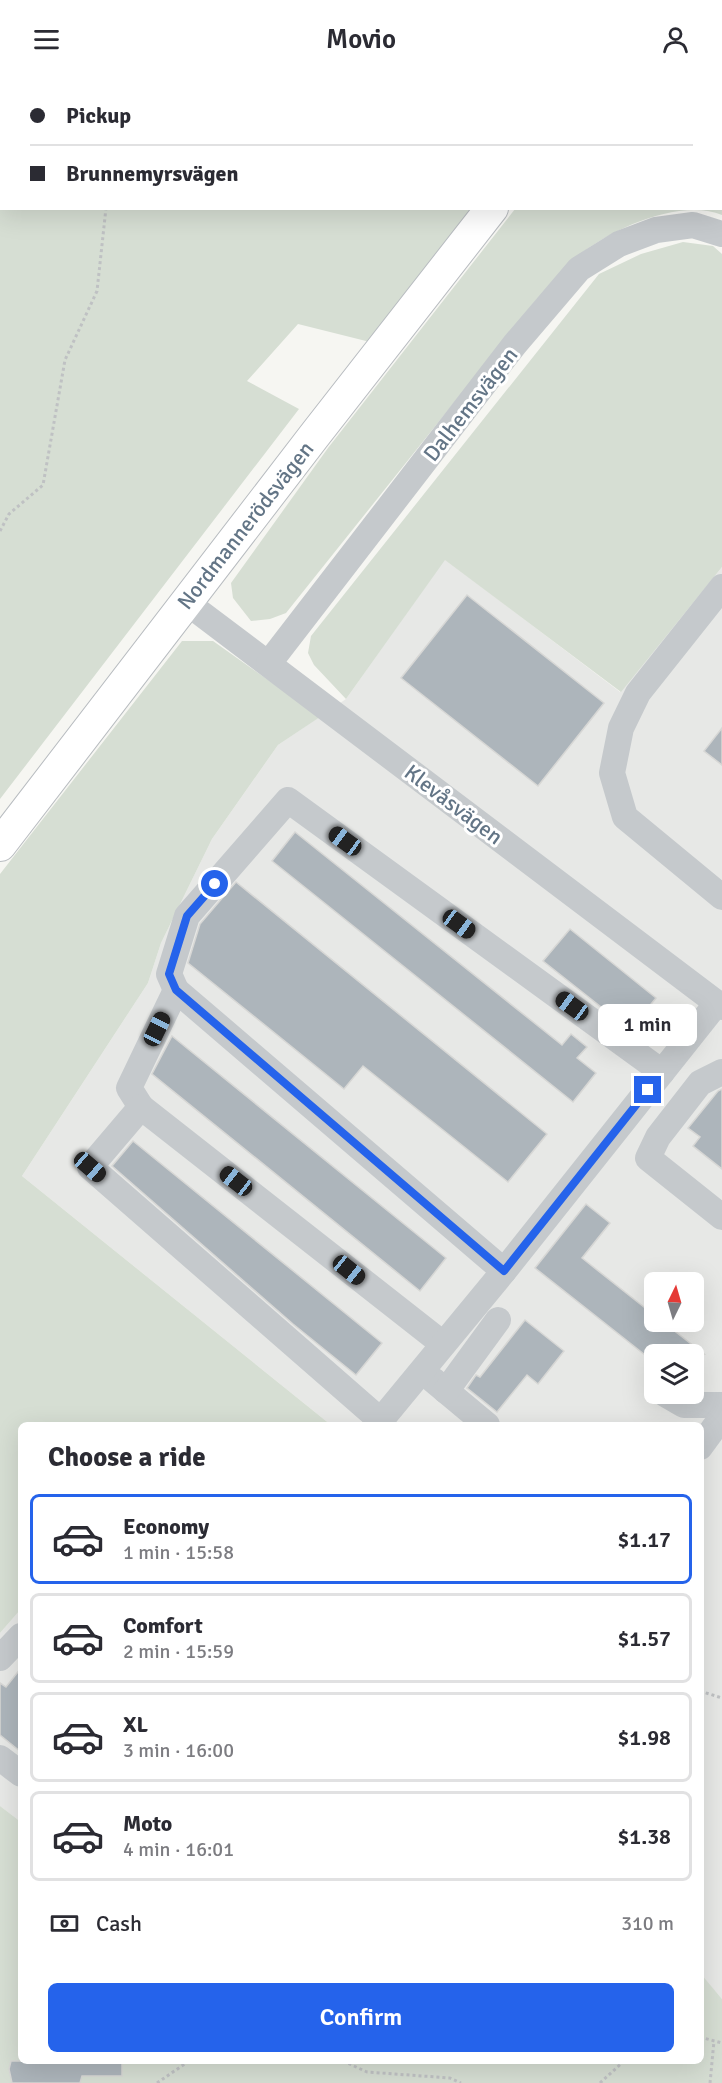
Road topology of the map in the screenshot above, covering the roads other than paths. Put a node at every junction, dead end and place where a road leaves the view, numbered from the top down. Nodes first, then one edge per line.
1 (490, 210) edge
2 (722, 234) edge
3 (722, 587) edge
4 (186, 602) junction
5 (269, 663) junction
6 (0, 845) edge
7 (722, 897) edge
8 (176, 990) junction
9 (719, 1005) edge
10 (662, 1072) junction
11 (722, 1072) edge
12 (141, 1107) junction
13 (722, 1217) edge
14 (504, 1271) junction
15 (498, 1320) dead end
16 (443, 1344) junction
17 (420, 1372) junction
18 (446, 1391) junction
19 (682, 1404) edge
20 (722, 1405) edge
21 (378, 1422) edge
22 (380, 1422) edge
23 (483, 1422) edge
24 (18, 1639) edge
25 (0, 1658) edge
26 (0, 1758) edge
27 (18, 1772) edge

1 - 4 main road, Nordmannerödsvägen
2 - 5 street, Dalhemsvägen
3 - 7 street
4 - 5 street, Klevåsvägen
4 - 6 main road, Nordmannerödsvägen
5 - 9 street, Klevåsvägen
8 - 10 street
8 - 12 street
8 - 14 street
9 - 10 street
10 - 14 street
11 - 13 street
12 - 16 street
12 - 21 street
14 - 16 street
15 - 18 street
16 - 17 street
17 - 18 street
17 - 22 street
18 - 23 street
19 - 20 street
24 - 25 street
26 - 27 street

